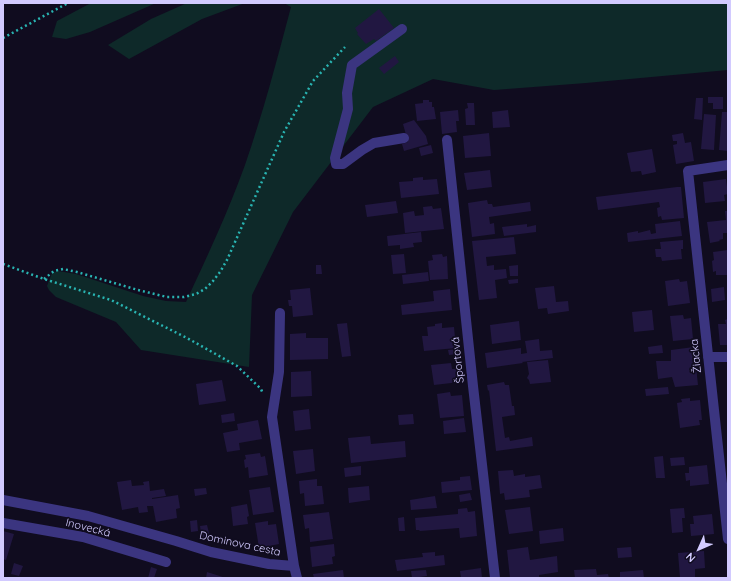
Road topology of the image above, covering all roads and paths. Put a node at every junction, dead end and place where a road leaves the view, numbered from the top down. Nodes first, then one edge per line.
1 (68, 3) edge
2 (402, 29) dead end
3 (3, 38) edge
4 (345, 47) dead end
5 (404, 138) dead end
6 (447, 140) dead end
7 (728, 165) edge
8 (3, 264) edge
9 (44, 279) junction
10 (280, 313) dead end
11 (708, 357) junction
12 (728, 357) edge
13 (264, 396) dead end
14 (3, 500) edge
15 (3, 523) edge
16 (728, 538) edge
17 (166, 562) dead end
18 (294, 566) junction
19 (297, 578) edge
20 (495, 578) edge

1 - 3 path
2 - 5 street
4 - 9 path
6 - 20 street, Športová
7 - 11 street, Žiacka
8 - 9 path
9 - 13 path
10 - 18 street, Dominova cesta
11 - 12 street
11 - 16 street, Žiacka
14 - 18 street, Dominova cesta
15 - 17 street, Inovecká
18 - 19 street

